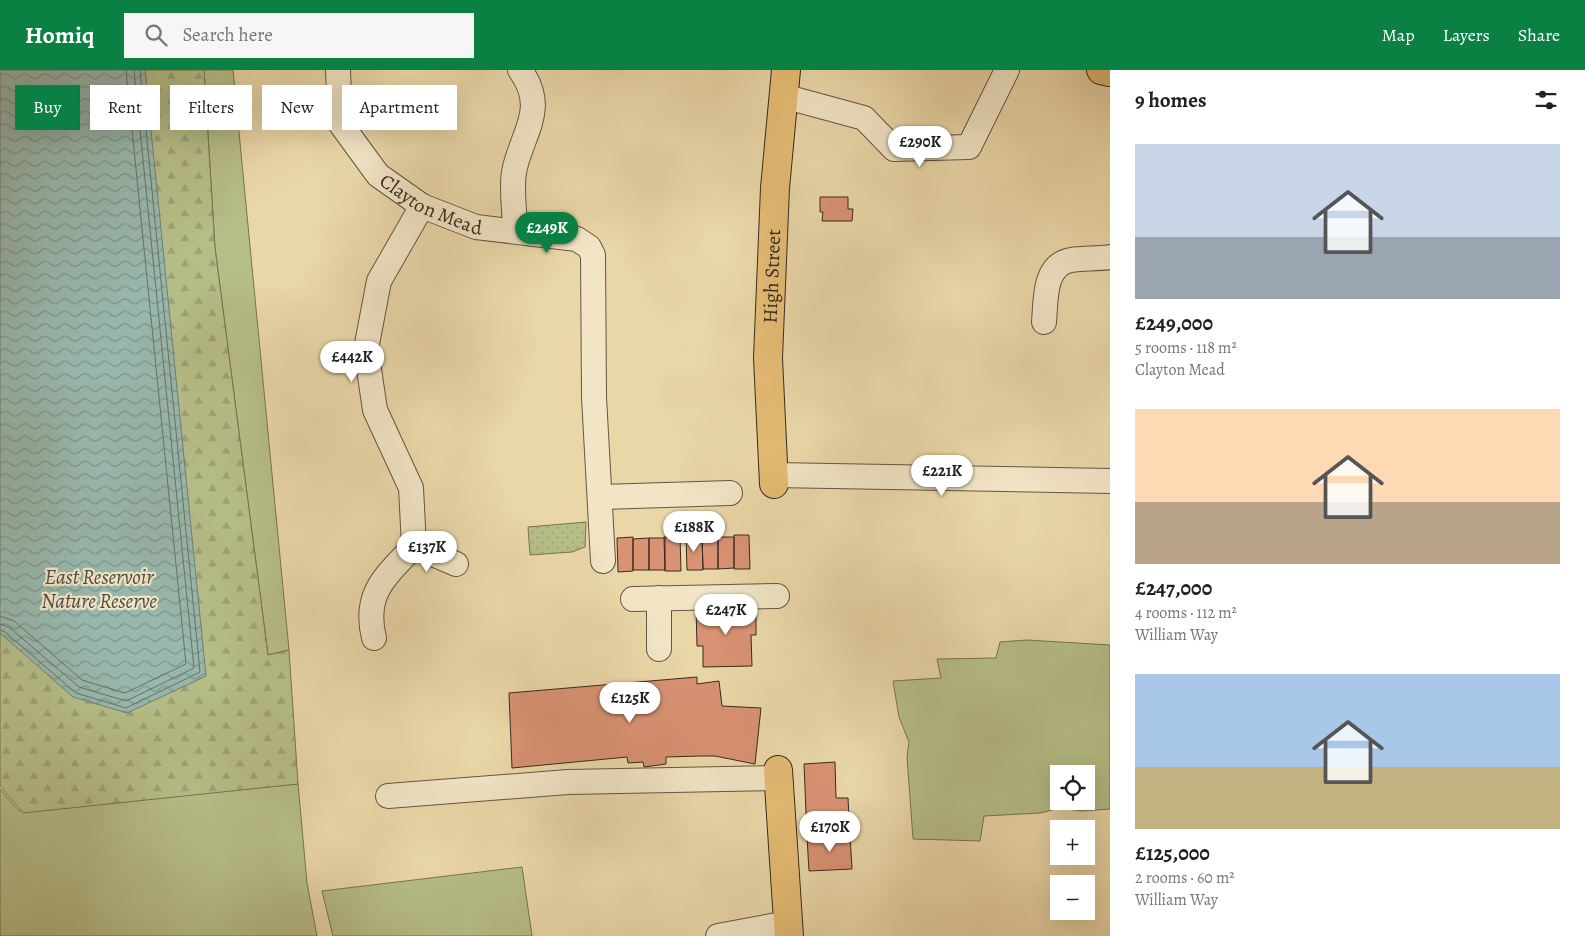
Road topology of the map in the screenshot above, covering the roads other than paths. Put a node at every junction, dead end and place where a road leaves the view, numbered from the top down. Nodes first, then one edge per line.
1 (338, 70) edge
2 (520, 70) edge
3 (1007, 70) edge
4 (1101, 70) edge
5 (1110, 72) edge
6 (785, 83) edge
7 (422, 206) junction
8 (515, 231) junction
9 (1110, 257) edge
10 (1044, 322) dead end
11 (774, 479) joint
12 (1110, 481) edge
13 (730, 493) dead end
14 (601, 497) junction
15 (414, 546) junction
16 (603, 561) dead end
17 (456, 564) dead end
18 (777, 596) dead end
19 (659, 598) junction
20 (633, 599) dead end
21 (374, 638) dead end
22 (659, 649) dead end
23 (778, 774) joint
24 (388, 796) dead end
25 (788, 929) edge
26 (718, 936) edge

1 - 7 street, Clayton Mead
2 - 8 street
3 - 6 street
4 - 5 main road
6 - 11 main road, High Street
7 - 8 street, Clayton Mead
7 - 15 street
8 - 14 street, Clayton Mead
9 - 10 street
11 - 12 street
13 - 14 street
14 - 16 street, Clayton Mead
15 - 17 street
15 - 21 street
18 - 19 street
19 - 20 street
19 - 22 street
23 - 24 street
23 - 25 main road
25 - 26 street

